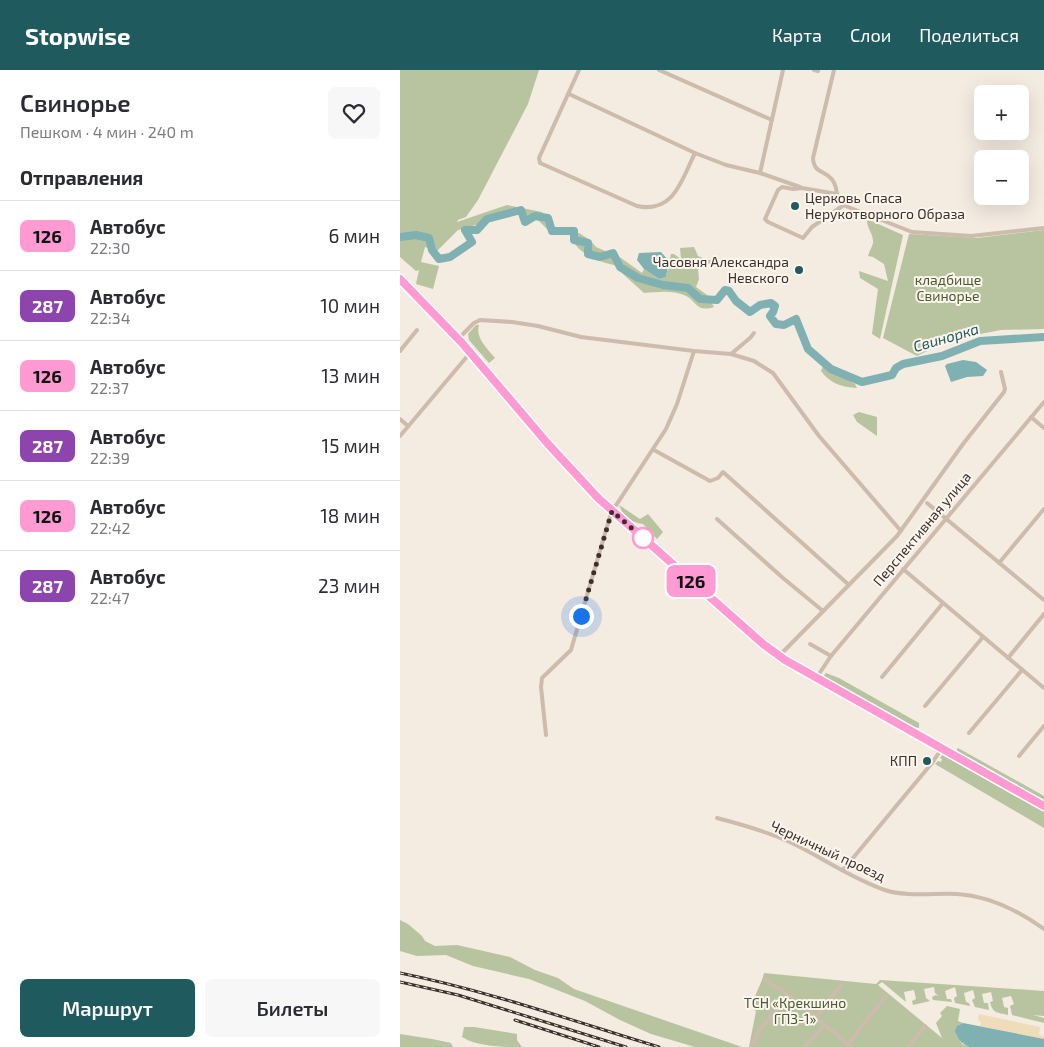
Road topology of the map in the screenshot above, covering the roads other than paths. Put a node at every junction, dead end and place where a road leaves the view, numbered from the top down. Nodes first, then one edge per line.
1 (580, 70) edge
2 (659, 70) edge
3 (783, 70) edge
4 (834, 70) edge
5 (569, 94) junction
6 (772, 120) junction
7 (695, 153) junction
8 (760, 173) junction
9 (802, 188) junction
10 (837, 194) junction
11 (844, 205) junction
12 (1044, 228) edge
13 (400, 278) edge
14 (417, 330) dead end
15 (754, 333) dead end
16 (458, 339) junction
17 (400, 351) edge
18 (694, 351) junction
19 (470, 353) junction
20 (731, 354) junction
21 (1001, 372) dead end
22 (1044, 402) edge
23 (1031, 417) junction
24 (400, 419) edge
25 (408, 426) junction
26 (1044, 428) edge
27 (400, 436) edge
28 (654, 450) junction
29 (927, 503) dead end
30 (1044, 509) edge
31 (612, 511) junction
32 (717, 519) dead end
33 (946, 519) junction
34 (901, 531) junction
35 (999, 563) junction
36 (903, 569) junction
37 (849, 585) junction
38 (1044, 600) edge
39 (942, 602) junction
40 (823, 612) junction
41 (1044, 614) edge
42 (983, 637) junction
43 (810, 644) dead end
44 (779, 656) junction
45 (831, 656) junction
46 (1008, 658) junction
47 (1022, 670) junction
48 (817, 677) junction
49 (882, 677) dead end
50 (1044, 688) edge
51 (925, 706) dead end
52 (1044, 726) edge
53 (969, 733) dead end
54 (546, 735) dead end
55 (942, 748) junction
56 (1019, 756) dead end
57 (1044, 806) edge
58 (717, 818) dead end
59 (843, 870) junction
60 (1044, 929) edge
61 (765, 980) dead end
62 (842, 985) dead end
63 (788, 995) junction
64 (886, 996) dead end
65 (816, 1017) junction
66 (824, 1025) junction
67 (925, 1026) dead end
68 (753, 1044) dead end
69 (850, 1046) edge
70 (806, 1047) edge
71 (908, 1047) edge

1 - 5 street
2 - 6 street
3 - 6 street
4 - 10 street
5 - 7 street
5 - 7 street
6 - 8 street
7 - 8 street
8 - 9 street
9 - 10 street
9 - 11 street
10 - 11 street
11 - 12 street
13 - 16 main road
14 - 17 street
15 - 20 street
16 - 18 street
16 - 19 main road
18 - 20 street
18 - 28 street
19 - 25 street
19 - 31 main road
20 - 34 street
21 - 34 street
22 - 23 street, Перспективная улица
23 - 26 street
23 - 33 street, Перспективная улица
24 - 25 street
25 - 27 street
28 - 31 street
28 - 37 street
29 - 33 street
30 - 35 street
31 - 44 main road
31 - 54 street
32 - 40 street
33 - 35 street
33 - 36 street, Перспективная улица
34 - 37 street
35 - 38 street
36 - 39 street
36 - 45 street, Перспективная улица
37 - 40 street
39 - 42 street
39 - 49 street
40 - 44 street
41 - 46 street
42 - 46 street
42 - 51 street
43 - 45 street
44 - 48 main road
45 - 48 street, Перспективная улица
46 - 47 street
47 - 50 street
47 - 53 street
48 - 55 main road
52 - 56 street
55 - 57 main road
55 - 59 street
58 - 59 street, Черничный проезд
59 - 60 street, Черничный проезд
61 - 63 street
62 - 65 street
63 - 65 street
63 - 68 street
64 - 69 street
65 - 66 street
66 - 69 street
66 - 70 street
67 - 71 street

